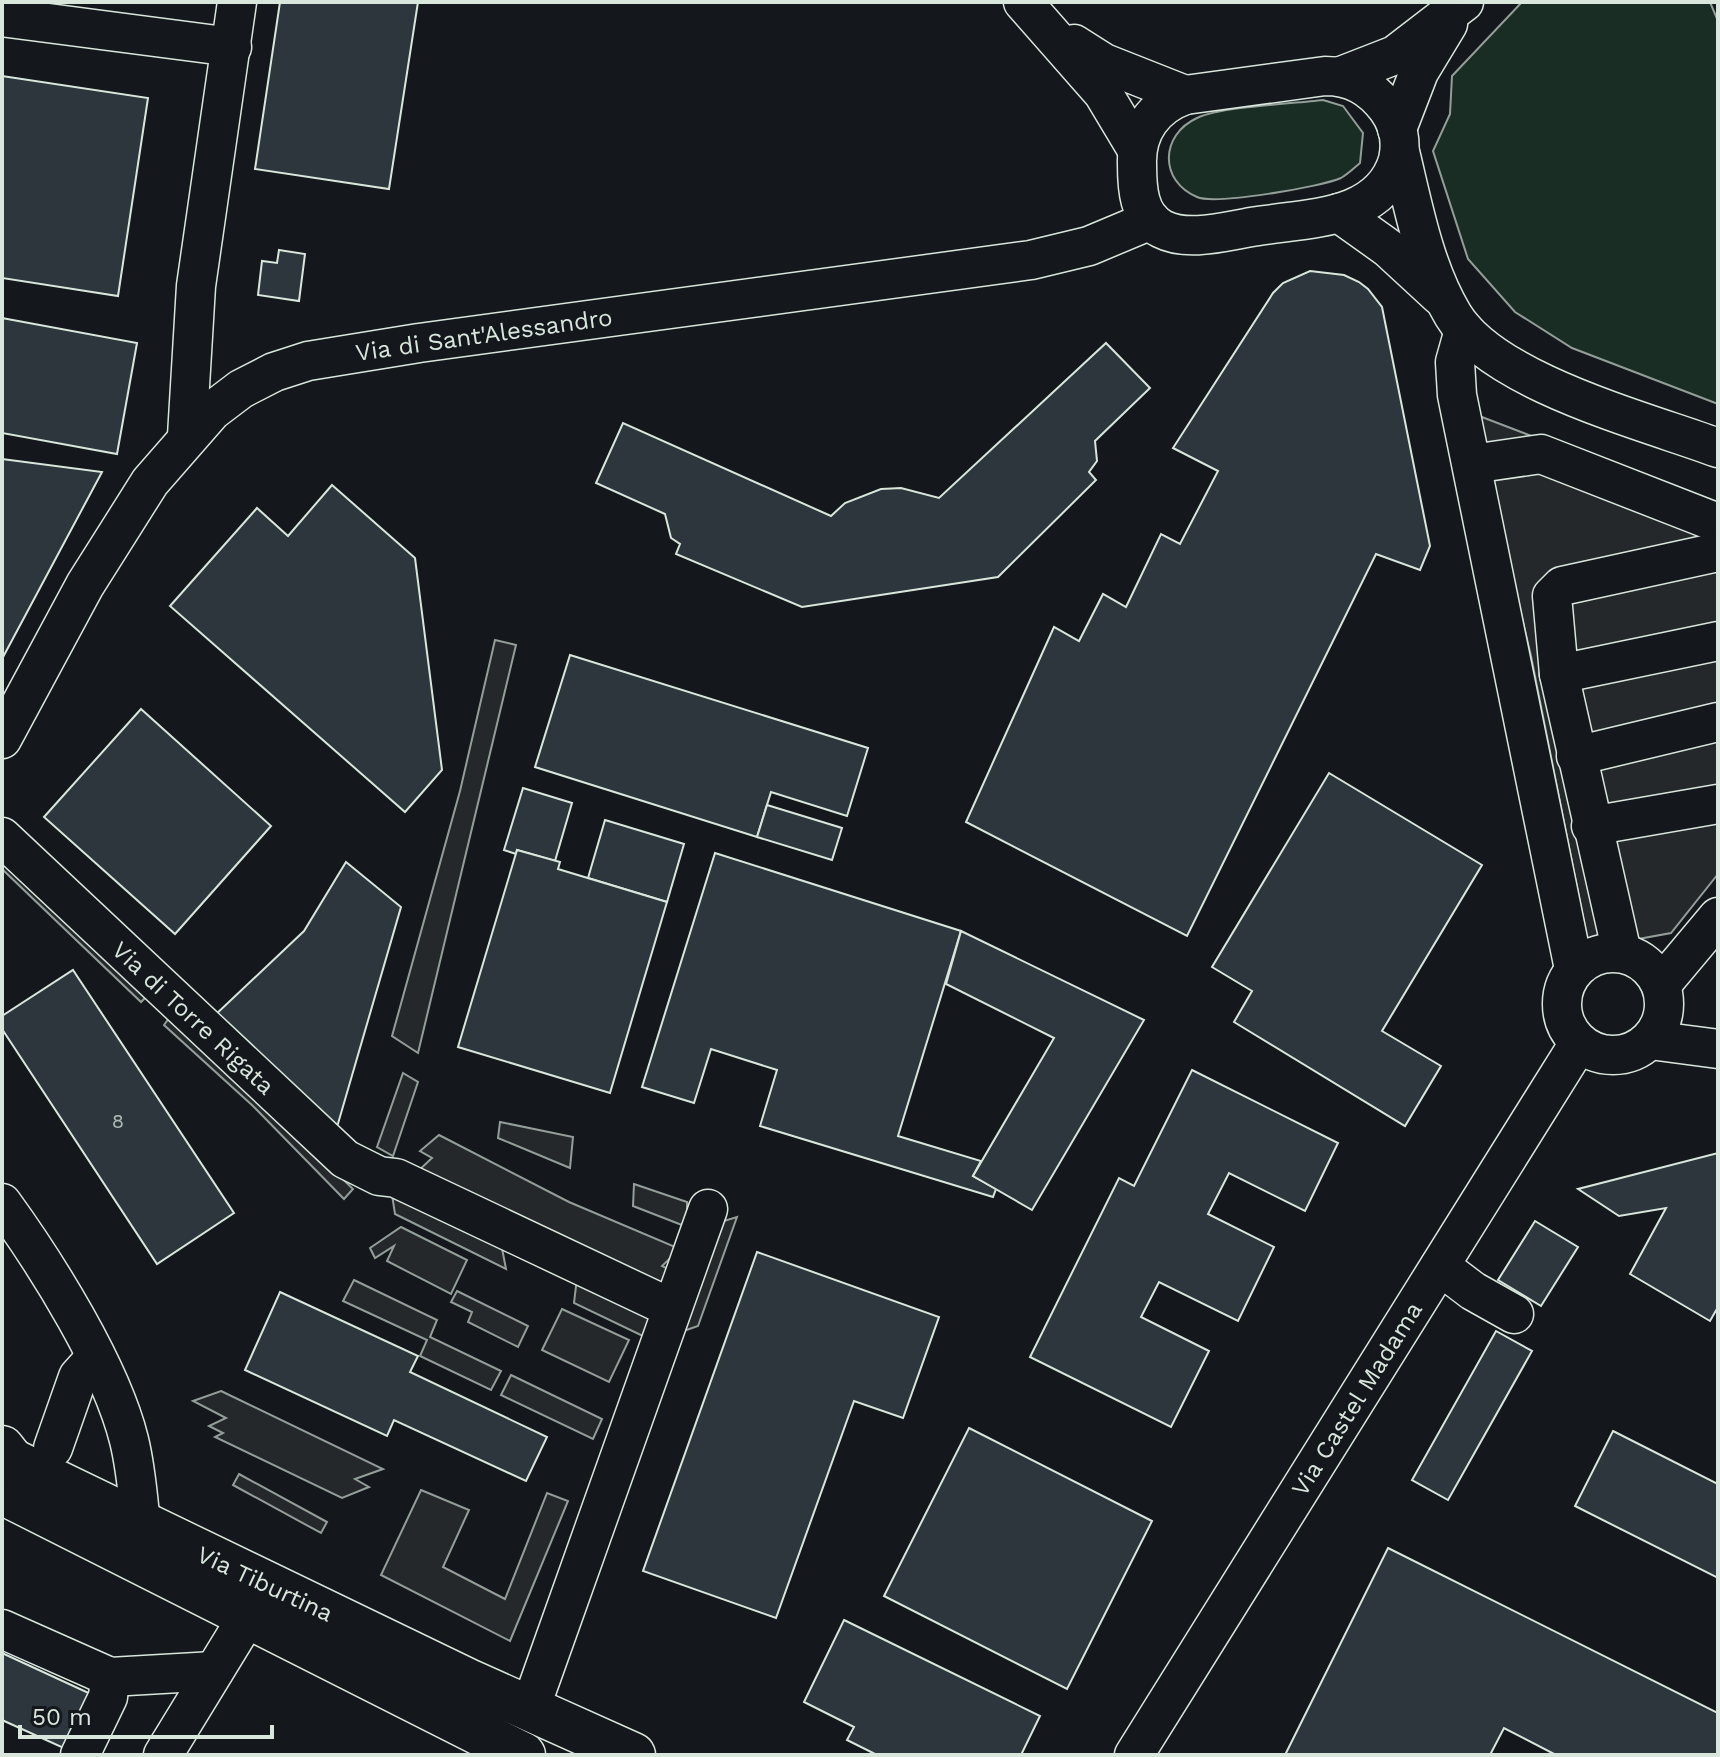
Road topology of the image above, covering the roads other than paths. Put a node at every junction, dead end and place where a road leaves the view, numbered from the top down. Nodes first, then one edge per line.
1 (237, 2) edge
2 (1023, 2) edge
3 (1462, 3) edge
4 (2, 17) edge
5 (1051, 30) junction
6 (232, 47) junction
7 (1341, 76) junction
8 (1185, 95) junction
9 (1398, 140) junction
10 (1136, 148) junction
11 (1339, 213) junction
12 (1151, 220) junction
13 (1456, 317) junction
14 (187, 436) junction
15 (1718, 448) edge
16 (1472, 464) junction
17 (1718, 523) edge
18 (1718, 552) edge
19 (1718, 641) edge
20 (1559, 674) junction
21 (1718, 722) edge
22 (2, 739) edge
23 (1576, 756) junction
24 (1718, 804) edge
25 (1591, 826) junction
26 (2, 837) edge
27 (1718, 917) edge
28 (1622, 953) junction
29 (1574, 969) junction
30 (1661, 985) junction
31 (1650, 1040) junction
32 (1579, 1043) junction
33 (1718, 1049) edge
34 (2, 1203) edge
35 (708, 1209) dead end
36 (1440, 1266) junction
37 (671, 1308) junction
38 (1514, 1314) dead end
39 (95, 1358) junction
40 (14, 1461) edge
41 (141, 1525) junction
42 (248, 1616) junction
43 (2, 1629) edge
44 (214, 1671) junction
45 (110, 1677) junction
46 (530, 1709) junction
47 (80, 1755) edge
48 (163, 1755) edge
49 (523, 1755) edge
50 (633, 1755) edge
51 (1134, 1755) edge

1 - 6 street
2 - 5 street
3 - 7 street
3 - 9 street
4 - 6 street
5 - 8 street
5 - 10 street
6 - 14 street
7 - 8 street
7 - 9 street
8 - 10 street
9 - 11 street
9 - 13 street
10 - 12 street
11 - 12 street
11 - 13 street
12 - 14 street, Via di Sant'Alessandro
13 - 15 street
13 - 16 street
14 - 22 street, Via di Sant'Alessandro
16 - 17 street
16 - 29 street
18 - 20 street
19 - 20 street
20 - 23 street
21 - 23 street
23 - 25 street
24 - 25 street
25 - 28 street
26 - 37 street, Via di Torre Rigata
27 - 30 street
28 - 29 street
28 - 30 street
29 - 32 street
30 - 31 street
31 - 32 street
31 - 33 street
32 - 36 street, Via Castel Madama
34 - 39 street
35 - 37 street
36 - 38 street
36 - 51 street, Via Castel Madama
37 - 46 street
39 - 40 street
39 - 41 street
40 - 41 main road, Via Tiburtina
40 - 42 main road, Via Tiburtina
41 - 46 main road, Via Tiburtina
42 - 44 street, Via Tiburtina
42 - 49 main road, Via Tiburtina
43 - 45 street
44 - 45 street
44 - 48 street, Via Tiburtina
45 - 47 street
46 - 50 main road, Via Tiburtina

